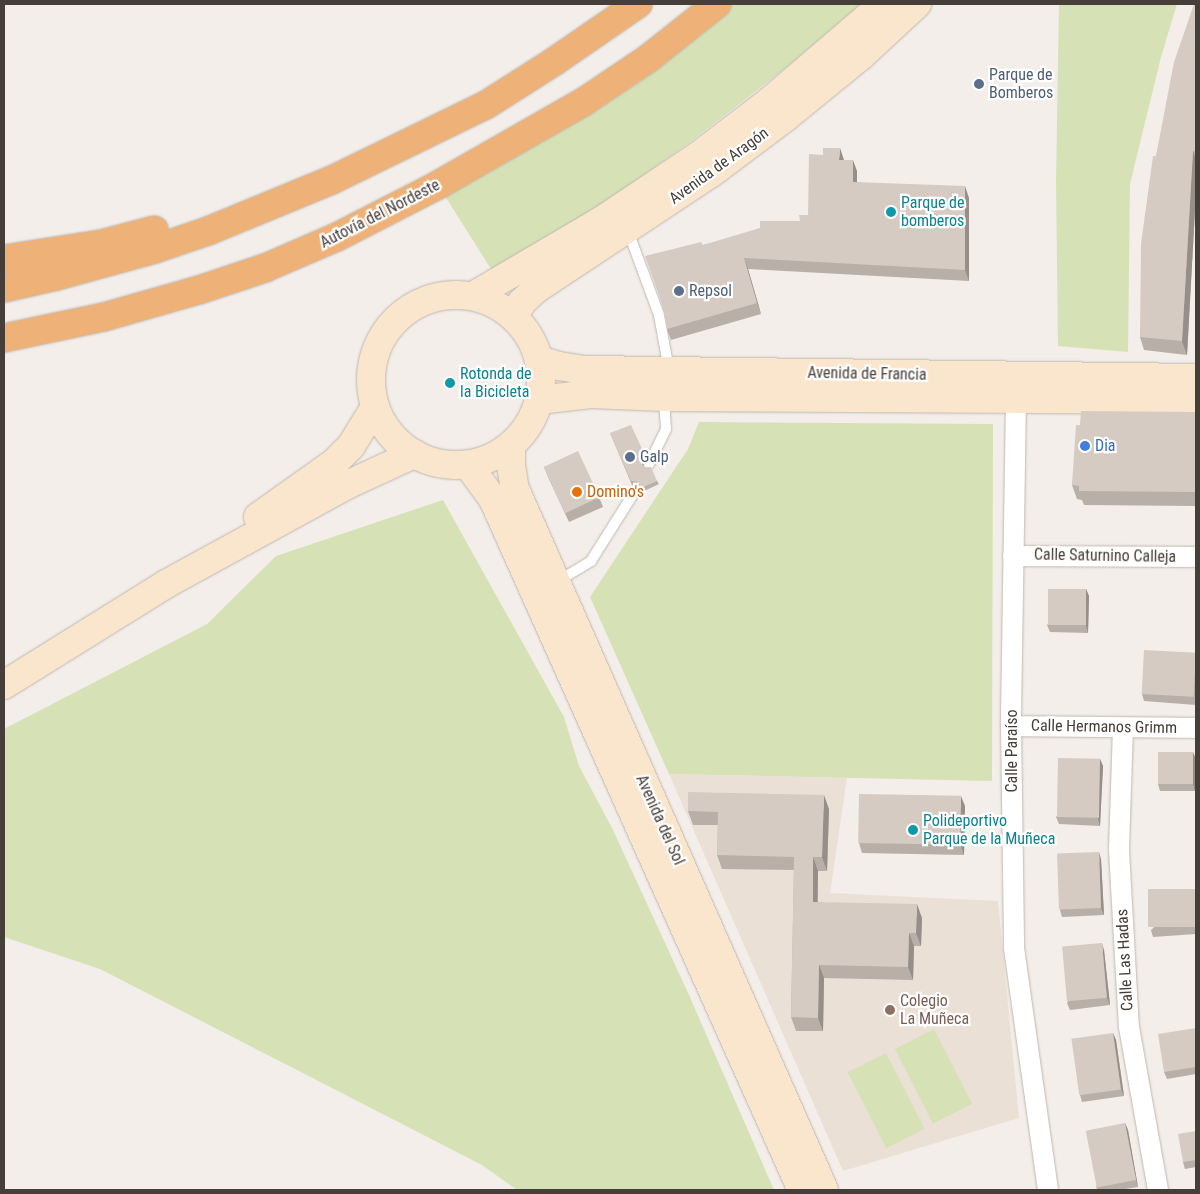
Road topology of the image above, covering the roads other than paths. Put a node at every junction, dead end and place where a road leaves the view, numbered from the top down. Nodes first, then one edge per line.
1 (638, 4) edge
2 (717, 4) edge
3 (883, 4) edge
4 (917, 4) edge
5 (332, 180) junction
6 (627, 230) junction
7 (4, 259) edge
8 (4, 288) edge
9 (473, 296) junction
10 (514, 317) junction
11 (4, 338) edge
12 (539, 360) junction
13 (1196, 378) edge
14 (667, 384) junction
15 (1016, 399) junction
16 (539, 400) junction
17 (1196, 400) edge
18 (375, 407) junction
19 (511, 446) junction
20 (414, 454) junction
21 (649, 464) dead end
22 (468, 465) junction
23 (635, 491) dead end
24 (1013, 556) junction
25 (1196, 557) edge
26 (556, 583) junction
27 (166, 584) junction
28 (4, 685) edge
29 (1011, 726) junction
30 (1123, 728) junction
31 (1196, 728) edge
32 (802, 1190) edge
33 (824, 1190) edge
34 (1048, 1190) edge
35 (1158, 1190) edge

1 - 5 highway
2 - 11 highway, Autovía del Nordeste
3 - 9 main road, Avenida de Aragón
4 - 6 main road, Avenida de Aragón
5 - 7 highway
5 - 8 highway
6 - 10 main road, Avenida de Aragón
6 - 14 lane
9 - 10 main road
9 - 18 main road
10 - 12 main road
12 - 14 main road, Avenida de Francia
12 - 16 main road
13 - 14 main road, Avenida de Francia
14 - 15 main road, Avenida de Francia
14 - 16 main road, Avenida de Francia
14 - 21 lane
15 - 17 main road, Avenida de Francia
15 - 24 street, Calle Paraíso
16 - 19 main road
18 - 20 main road
18 - 27 main road
19 - 22 main road
19 - 26 main road, Avenida del Sol
20 - 22 main road
20 - 27 main road
22 - 32 main road, Avenida del Sol
23 - 26 lane
24 - 25 street, Calle Saturnino Calleja
24 - 29 street, Calle Paraíso
26 - 33 main road, Avenida del Sol
27 - 28 main road
29 - 30 street, Calle Hermanos Grimm
29 - 34 street, Calle Paraíso
30 - 31 street, Calle Hermanos Grimm
30 - 35 street, Calle Las Hadas

